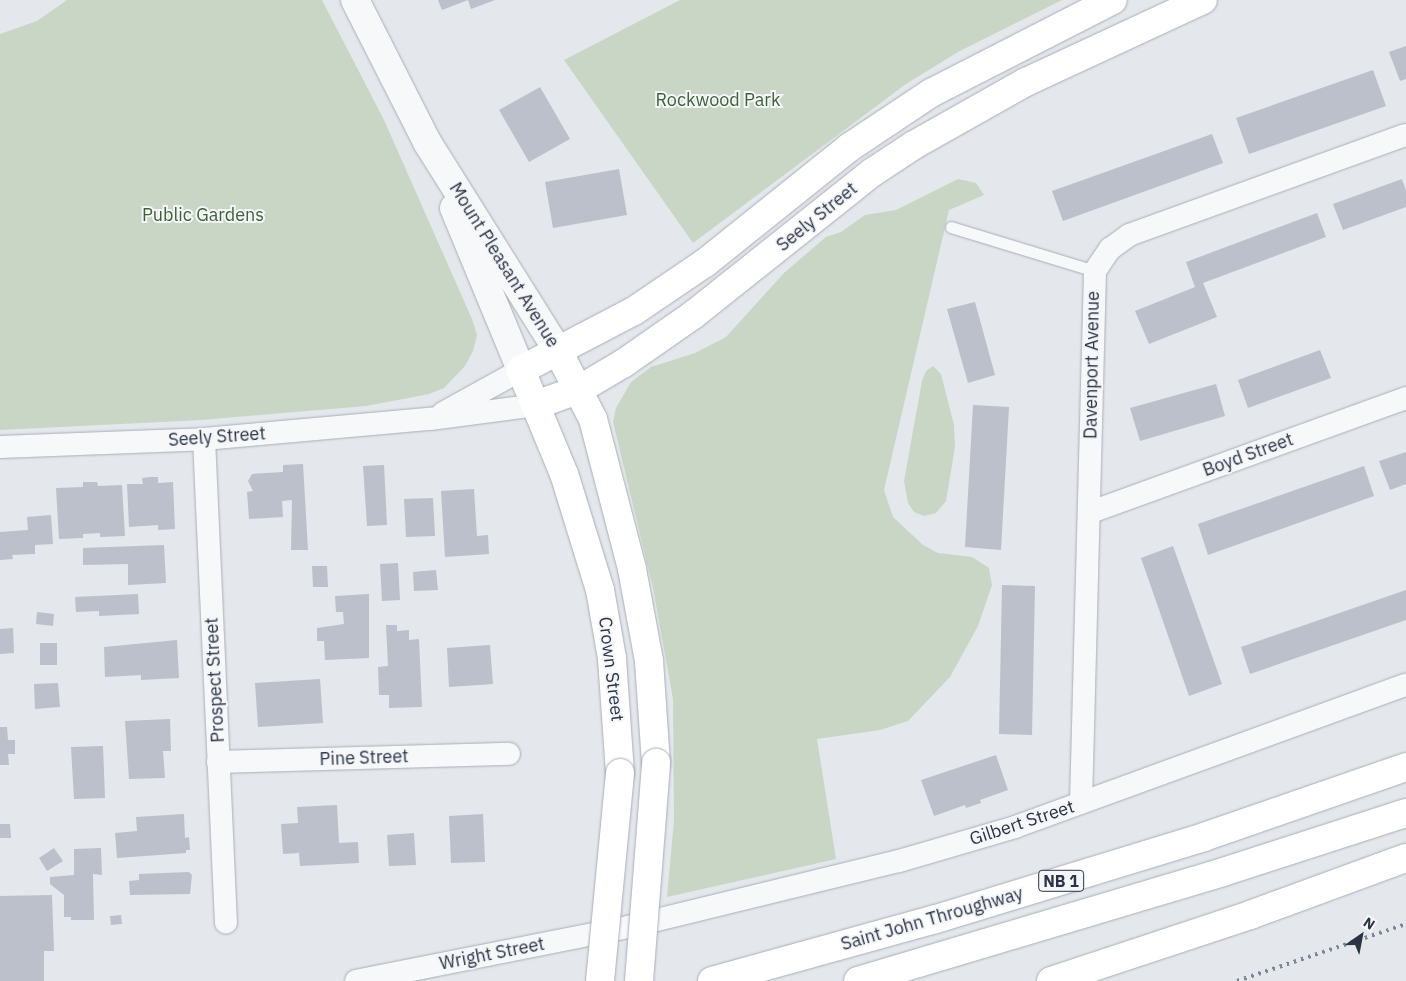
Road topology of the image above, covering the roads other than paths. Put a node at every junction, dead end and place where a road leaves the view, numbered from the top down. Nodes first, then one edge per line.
1 (355, 0) edge
2 (1113, 0) edge
3 (1203, 0) edge
4 (1406, 135) edge
5 (427, 142) junction
6 (951, 227) dead end
7 (1096, 270) junction
8 (558, 351) junction
9 (520, 370) junction
10 (580, 389) junction
11 (1406, 398) edge
12 (536, 405) junction
13 (433, 419) junction
14 (204, 439) junction
15 (0, 448) edge
16 (1091, 512) junction
17 (1406, 685) edge
18 (509, 754) dead end
19 (218, 762) junction
20 (1406, 767) edge
21 (1081, 803) junction
22 (1406, 813) edge
23 (1406, 858) edge
24 (226, 922) dead end
25 (628, 926) joint
26 (356, 981) edge
27 (600, 981) edge
28 (639, 981) edge
29 (712, 981) edge
30 (858, 981) edge
31 (1051, 981) edge

1 - 5 street, Mount Pleasant Avenue
2 - 8 main road, Seely Street
3 - 10 main road, Seely Street
4 - 7 street, Davenport Avenue
5 - 8 street, Mount Pleasant Avenue
5 - 9 street, Mount Pleasant Avenue
6 - 7 lane
7 - 16 street, Davenport Avenue
8 - 9 main road, Seely Street
8 - 10 main road, Mount Pleasant Avenue
9 - 12 main road, Crown Street
9 - 13 street, Seely Street
10 - 12 main road, Seely Street
10 - 28 main road, Crown Street, bridge
11 - 16 street, Boyd Street
12 - 13 street, Seely Street
12 - 27 main road, Crown Street, bridge
13 - 14 street, Seely Street
14 - 15 street, Seely Street
14 - 19 street, Prospect Street
16 - 21 street, Davenport Avenue
17 - 21 street, Gilbert Street
18 - 19 street, Pine Street
19 - 24 street, Prospect Street
20 - 29 main road, Saint John Throughway / NB 1
21 - 25 street, Gilbert Street
22 - 30 main road, NB 1
23 - 31 main road
25 - 26 street, Wright Street

